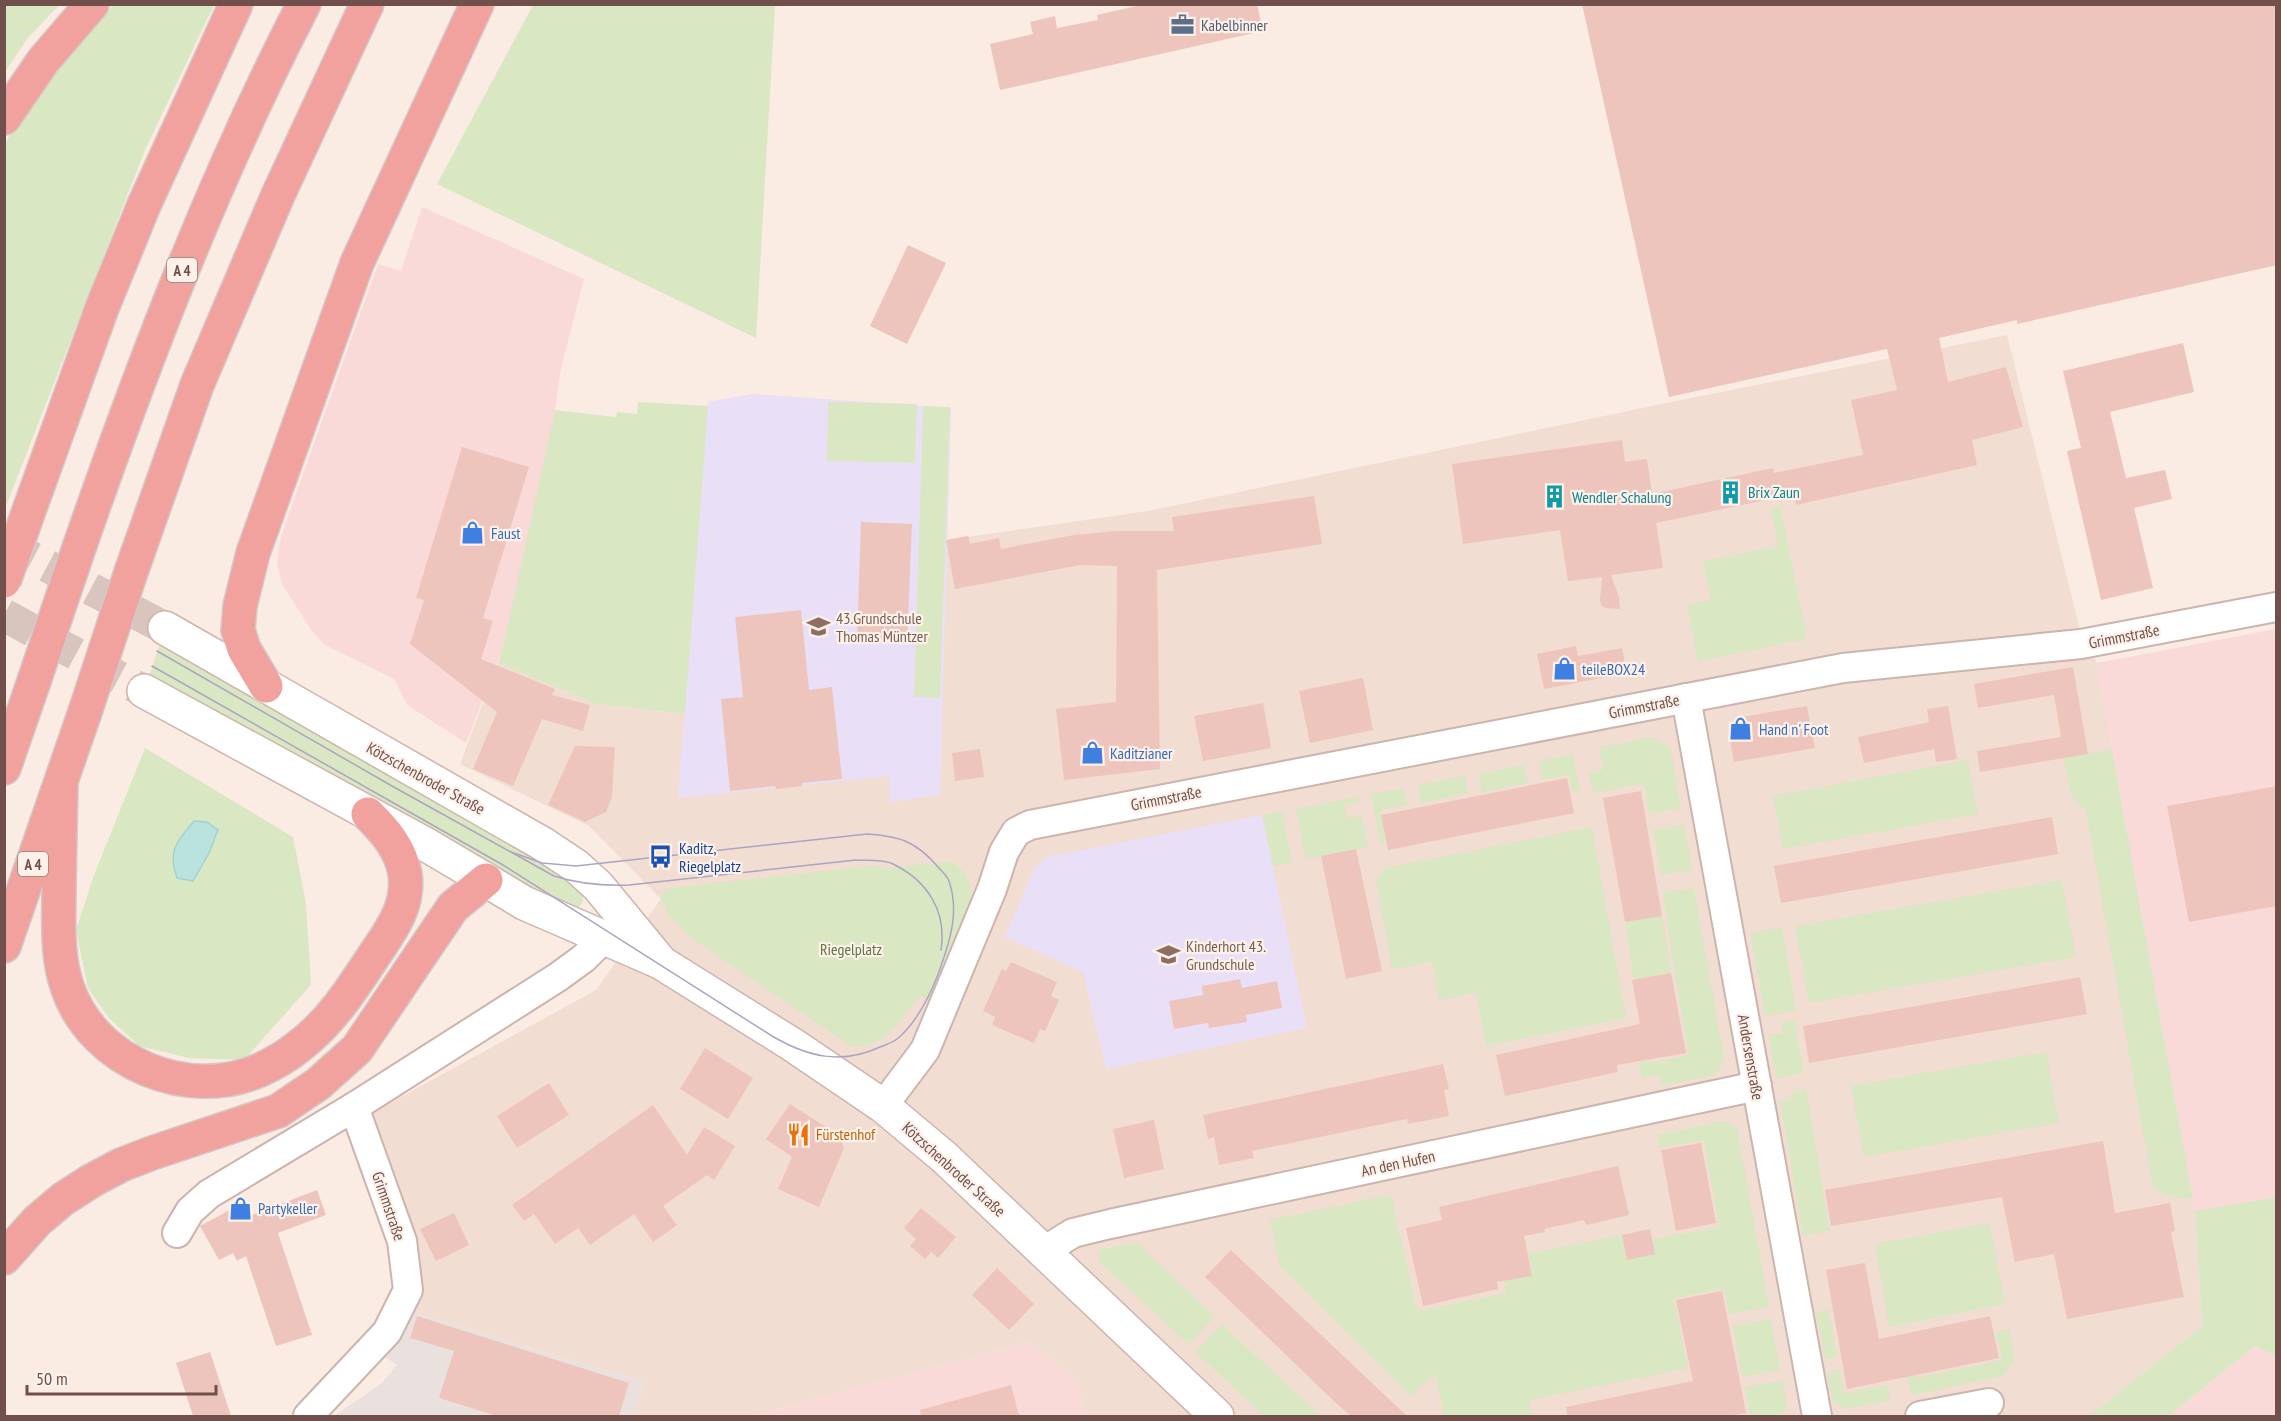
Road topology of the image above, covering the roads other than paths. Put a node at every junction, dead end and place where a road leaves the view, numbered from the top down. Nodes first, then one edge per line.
1 (92, 4) edge
2 (236, 4) edge
3 (304, 4) edge
4 (367, 4) edge
5 (477, 4) edge
6 (4, 118) edge
7 (4, 581) edge
8 (2277, 607) edge
9 (165, 628) tunnel mouth
10 (266, 686) junction
11 (144, 691) tunnel mouth
12 (1686, 698) junction
13 (4, 768) edge
14 (61, 782) junction
15 (368, 814) junction
16 (486, 880) junction
17 (603, 939) junction
18 (4, 945) edge
19 (660, 962) junction
20 (1757, 1086) junction
21 (883, 1106) junction
22 (354, 1107) junction
23 (177, 1233) dead end
24 (1044, 1251) junction
25 (4, 1258) edge
26 (1989, 1403) dead end
27 (308, 1416) edge
28 (1216, 1416) edge
29 (1817, 1416) edge
30 (1920, 1416) edge

1 - 6 highway
2 - 7 highway, bridge
3 - 13 highway, A 4, bridge
4 - 14 highway, A 4, bridge
5 - 10 highway
8 - 12 street, Grimmstraße
9 - 10 street, Kötzschenbroder Straße
10 - 19 street, Kötzschenbroder Straße
11 - 15 street, Kötzschenbroder Straße
12 - 20 street, Andersenstraße
12 - 21 street, Grimmstraße
14 - 15 highway
14 - 18 highway, A 4
15 - 16 street, Kötzschenbroder Straße
16 - 17 street, Kötzschenbroder Straße
16 - 25 highway
17 - 19 street, Kötzschenbroder Straße
17 - 22 street
19 - 21 street, Kötzschenbroder Straße
20 - 24 street, An den Hufen
20 - 29 street, Andersenstraße
21 - 24 street, Kötzschenbroder Straße
22 - 23 street
22 - 27 street, Grimmstraße
24 - 28 street, Kötzschenbroder Straße
26 - 30 street

